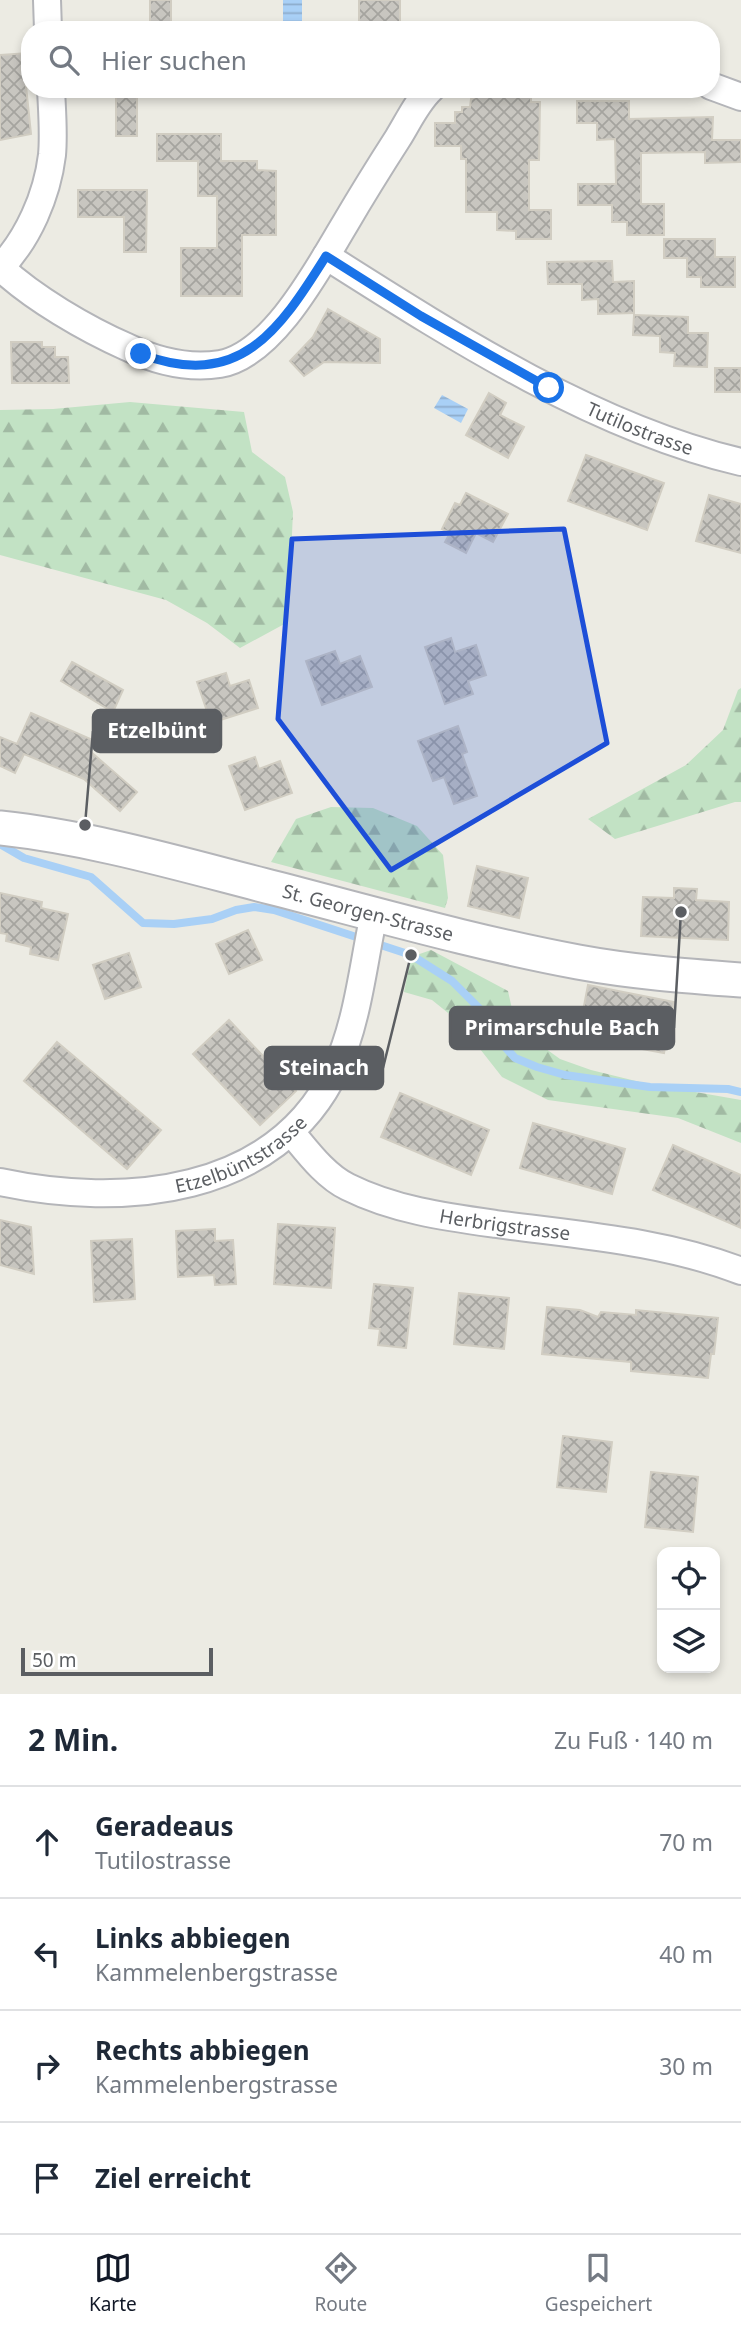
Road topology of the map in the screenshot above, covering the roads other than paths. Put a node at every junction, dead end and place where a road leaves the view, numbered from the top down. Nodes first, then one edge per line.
1 (47, 0) edge
2 (48, 21) edge
3 (720, 89) edge
4 (741, 97) edge
5 (51, 98) edge
6 (425, 98) edge
7 (326, 256) junction
8 (0, 268) edge
9 (741, 462) edge
10 (0, 828) edge
11 (372, 923) junction
12 (741, 980) edge
13 (290, 1132) junction
14 (0, 1182) edge
15 (741, 1271) edge

1 - 2 street
3 - 4 street
5 - 8 street
6 - 7 street
7 - 8 street
7 - 9 street, Tutilostrasse
10 - 11 street, St. Georgen-Strasse
11 - 12 street, St. Georgen-Strasse
11 - 13 street, Etzelbüntstrasse
13 - 14 street, Etzelbüntstrasse
13 - 15 street, Herbrigstrasse

